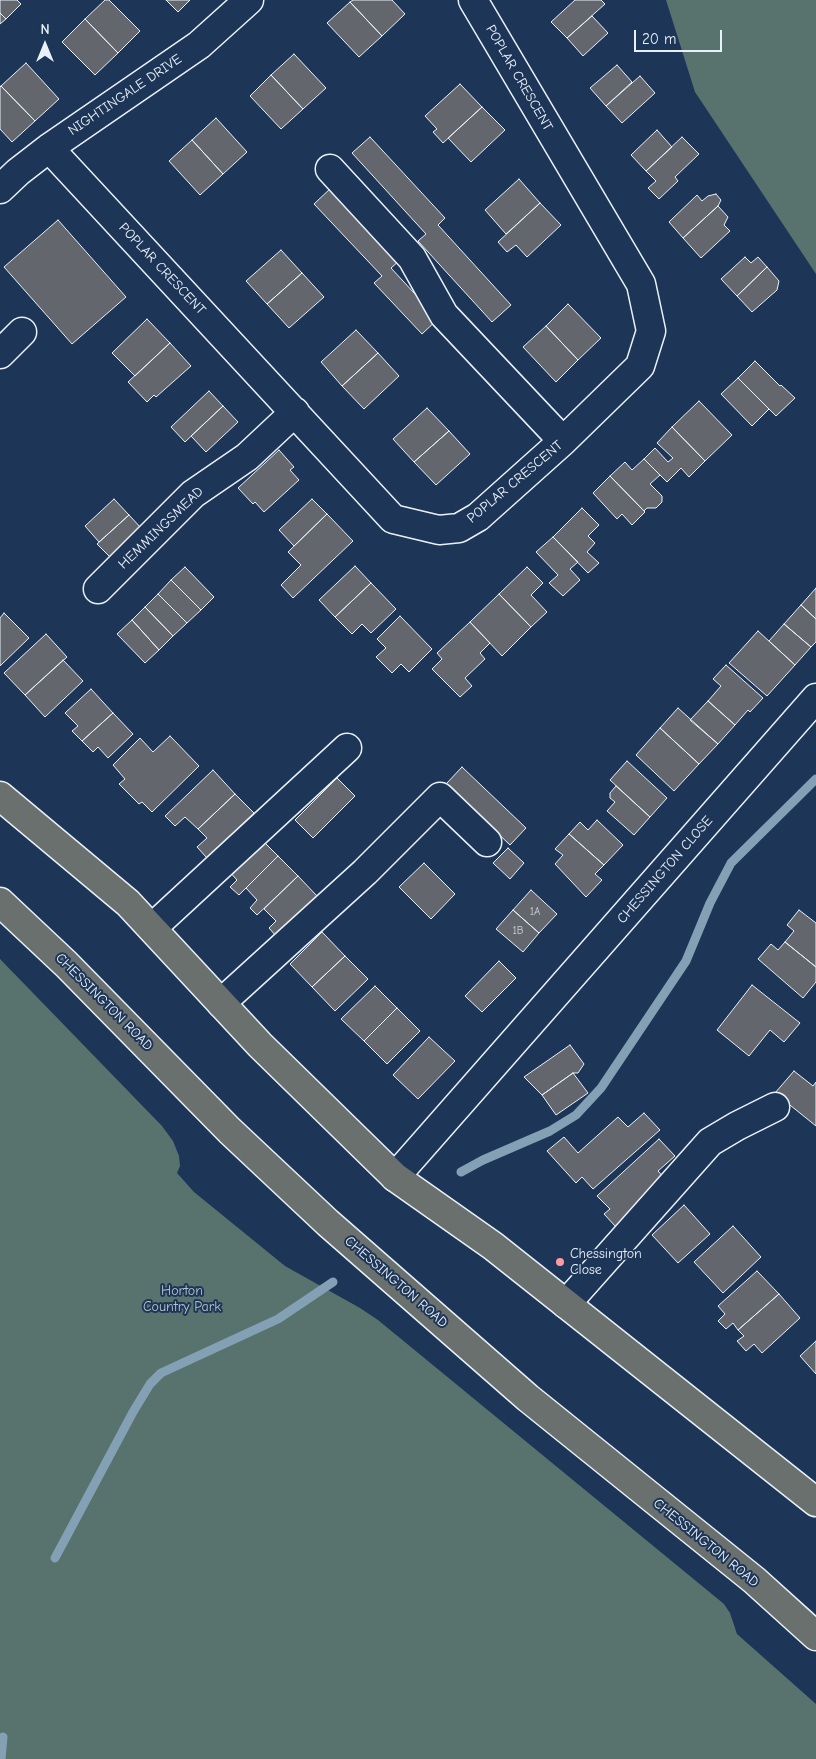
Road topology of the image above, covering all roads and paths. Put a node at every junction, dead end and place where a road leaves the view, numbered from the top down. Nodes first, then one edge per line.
1 (249, 0) edge
2 (473, 0) edge
3 (49, 148) junction
4 (330, 170) dead end
5 (0, 188) edge
6 (22, 332) dead end
7 (0, 354) edge
8 (295, 412) junction
9 (563, 441) junction
10 (98, 589) dead end
11 (811, 714) edge
12 (347, 748) dead end
13 (0, 796) edge
14 (487, 842) dead end
15 (0, 902) edge
16 (152, 928) junction
17 (222, 1003) junction
18 (775, 1107) dead end
19 (395, 1177) junction
20 (566, 1304) junction
21 (816, 1502) edge
22 (816, 1636) edge

1 - 3 street, NIGHTINGALE DRIVE
2 - 9 street, POPLAR CRESCENT
3 - 5 street, NIGHTINGALE DRIVE
3 - 8 street, POPLAR CRESCENT
4 - 9 street
6 - 7 street
8 - 9 street, POPLAR CRESCENT
8 - 10 street, HEMMINGSMEAD
11 - 19 street, CHESSINGTON CLOSE
12 - 16 street
13 - 16 main road
14 - 17 street
15 - 22 main road, CHESSINGTON ROAD
16 - 17 main road
17 - 19 main road
18 - 20 street
19 - 20 main road
20 - 21 main road

